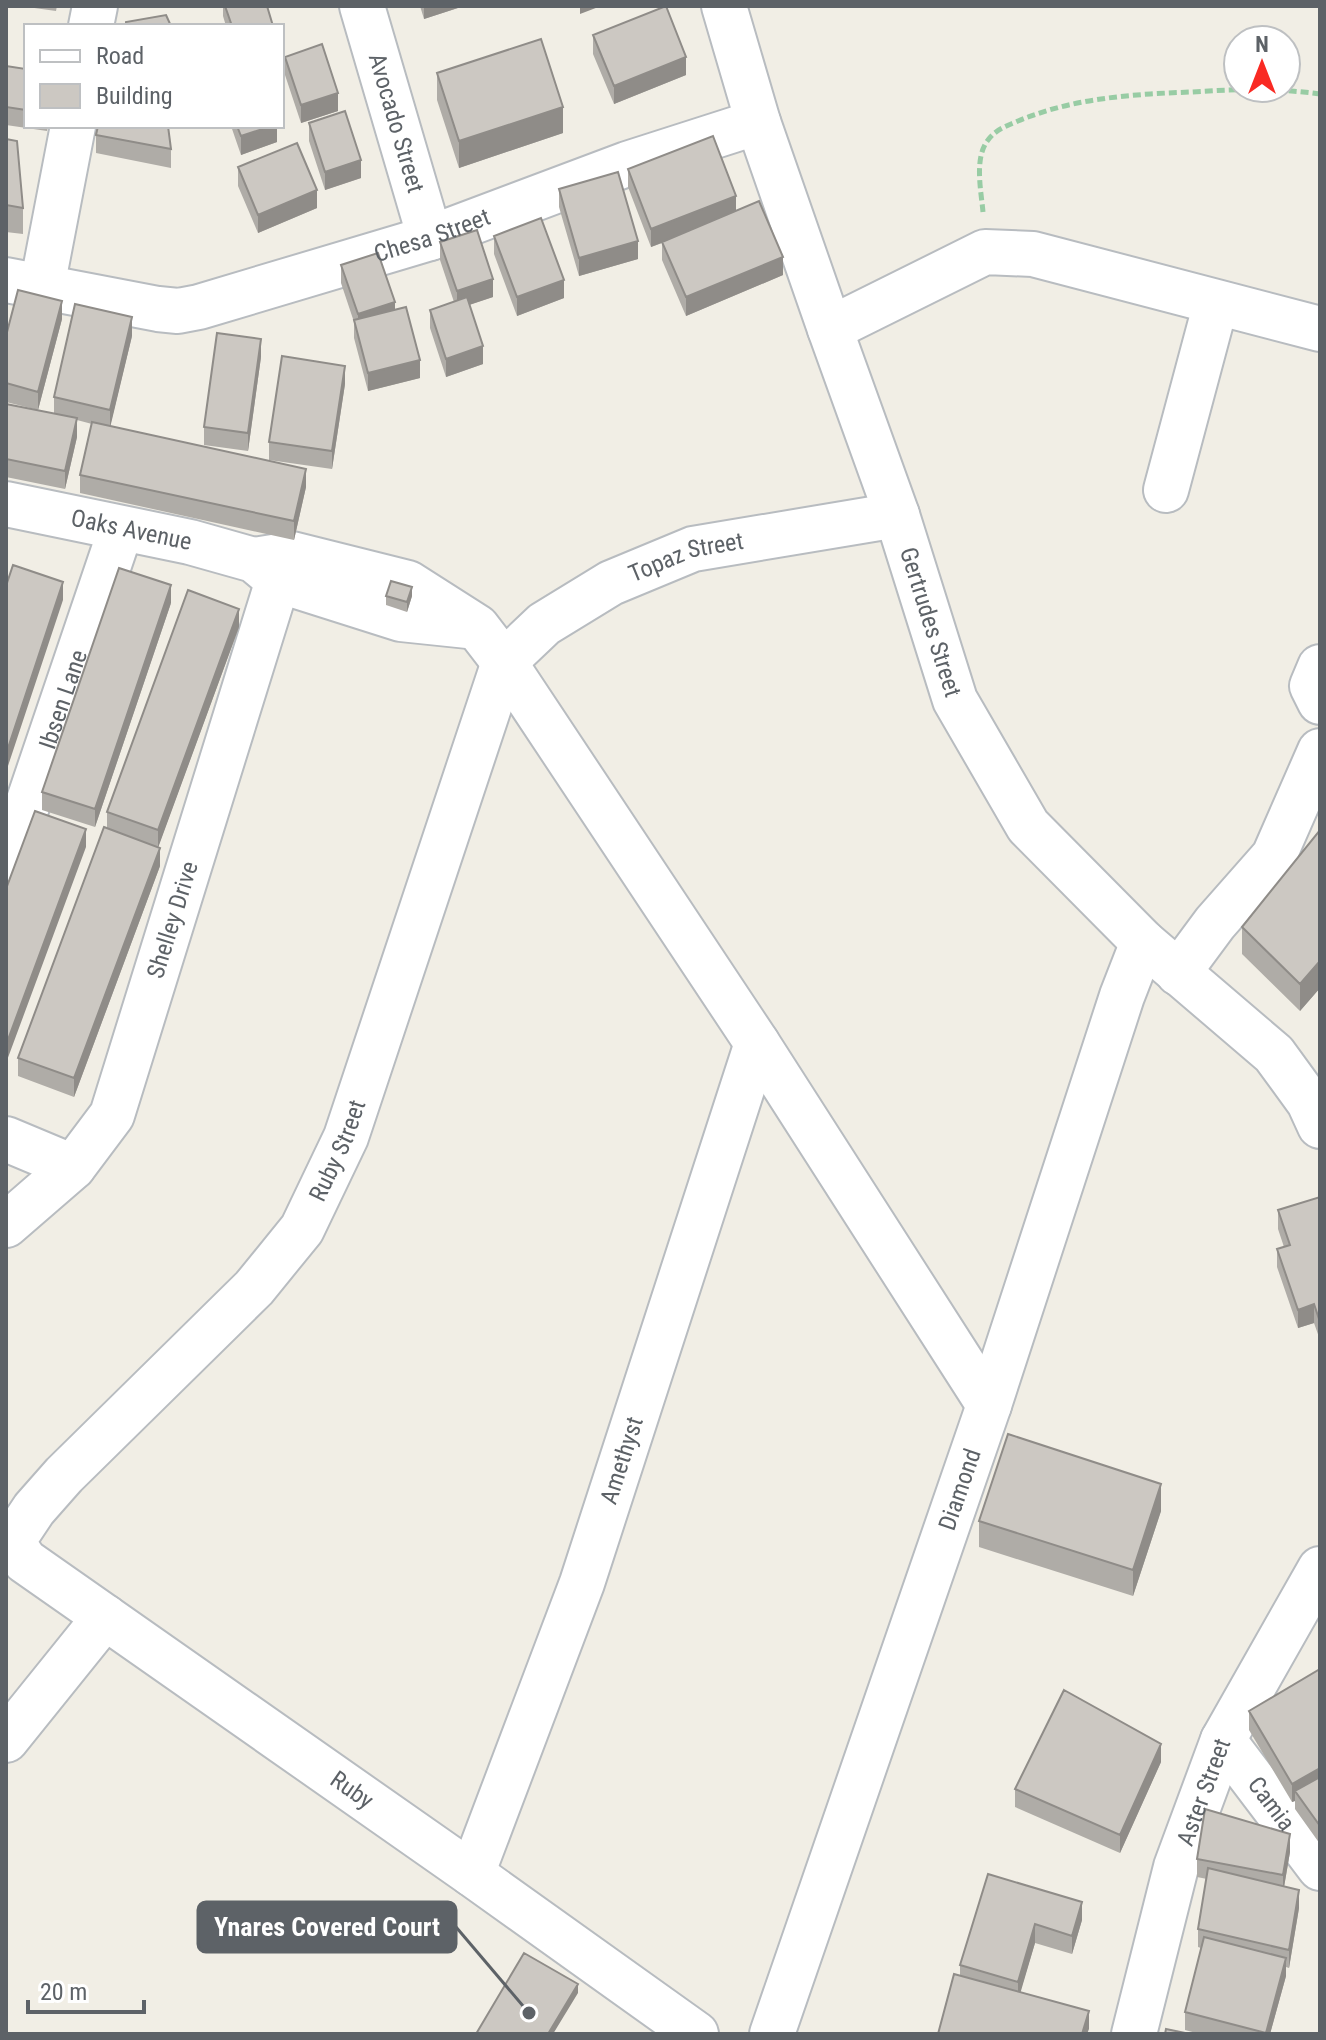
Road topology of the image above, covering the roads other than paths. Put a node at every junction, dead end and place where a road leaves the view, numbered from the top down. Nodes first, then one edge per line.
1 (362, 6) edge
2 (724, 6) edge
3 (758, 122) junction
4 (72, 128) edge
5 (430, 238) junction
6 (24, 284) edge
7 (1216, 303) junction
8 (830, 329) junction
9 (1320, 329) edge
10 (1166, 490) dead end
11 (6, 504) edge
12 (897, 515) junction
13 (121, 529) junction
14 (266, 570) junction
15 (504, 662) junction
16 (1320, 667) edge
17 (1320, 702) edge
18 (1320, 751) edge
19 (6, 868) edge
20 (1143, 942) junction
21 (1178, 973) junction
22 (757, 1043) junction
23 (1320, 1126) edge
24 (6, 1139) edge
25 (73, 1167) junction
26 (6, 1225) edge
27 (989, 1405) junction
28 (12, 1542) joint
29 (1320, 1569) edge
30 (105, 1617) junction
31 (6, 1740) edge
32 (1223, 1740) junction
33 (1320, 1868) edge
34 (472, 1874) junction
35 (696, 2034) edge
36 (772, 2034) edge
37 (1134, 2034) edge

1 - 5 street, Avocado Street
2 - 3 street, Gertrudes Street
3 - 5 street, Chesa Street
3 - 8 street, Gertrudes Street
4 - 6 street
5 - 6 street, Chesa Street
7 - 8 street
7 - 9 street
7 - 10 street
8 - 12 street, Gertrudes Street
11 - 13 street, Oaks Avenue
12 - 15 street, Topaz Street
12 - 20 street, Gertrudes Street
13 - 14 street, Oaks Avenue
13 - 19 street, Ibsen Lane
14 - 15 street, Oaks Avenue
14 - 25 street, Shelley Drive
15 - 22 street, Oaks Avenue
15 - 28 street, Ruby Street
16 - 17 street
18 - 21 street
20 - 21 street, Gertrudes Street
20 - 27 street, Diamond
21 - 23 street, Gertrudes Street
22 - 27 street, Oaks Avenue
22 - 34 street, Amethyst
24 - 25 street
25 - 26 street, Shelley Drive
27 - 36 street, Diamond
28 - 30 street, Ruby
29 - 32 street, Aster Street
30 - 31 street
30 - 34 street, Ruby
32 - 33 street, Camia
32 - 37 street, Aster Street
34 - 35 street, Ruby

